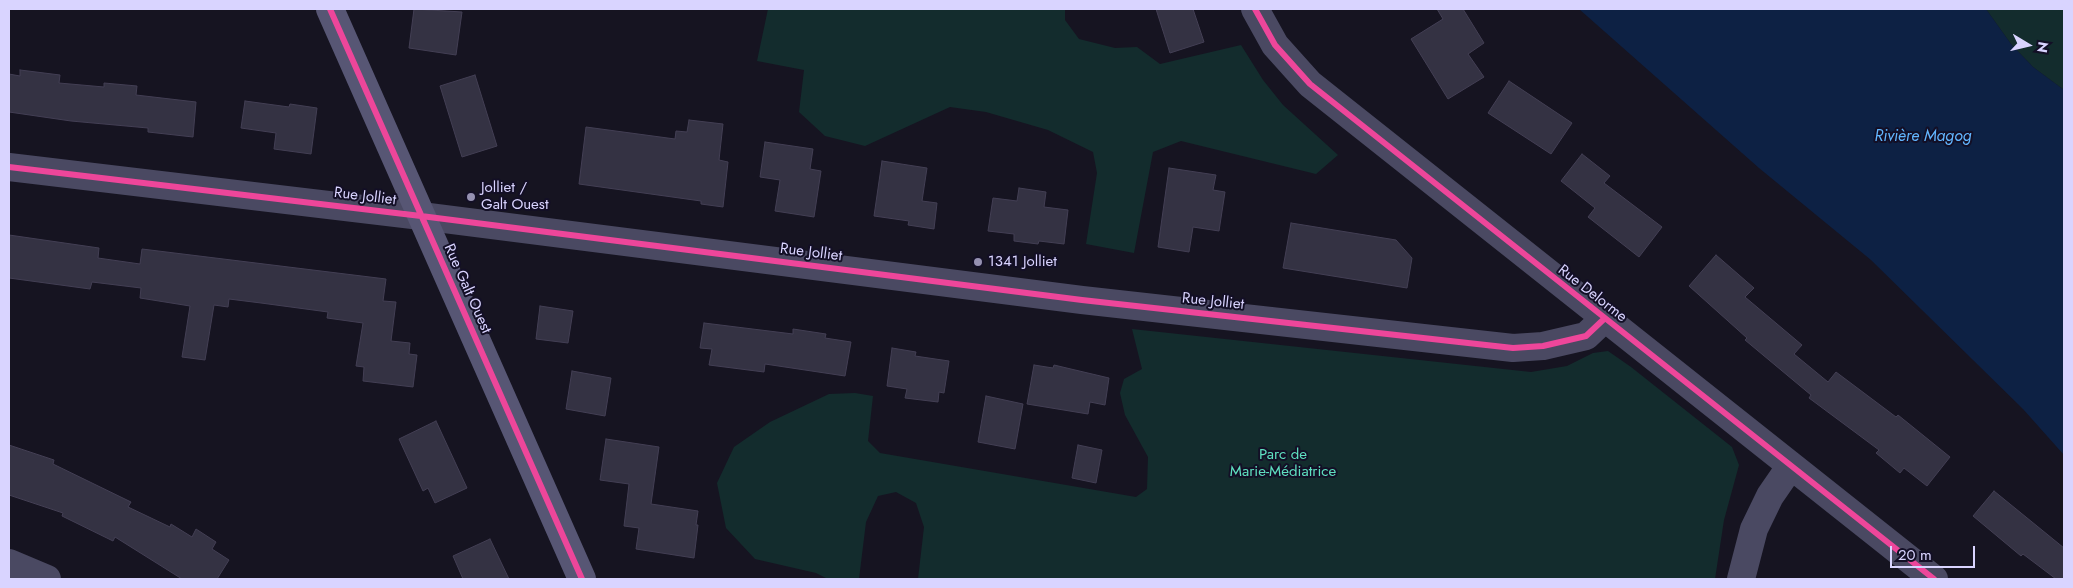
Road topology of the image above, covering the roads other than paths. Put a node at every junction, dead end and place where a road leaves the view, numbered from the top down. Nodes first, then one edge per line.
1 (330, 9) edge
2 (1255, 9) edge
3 (9, 167) edge
4 (422, 216) junction
5 (1604, 319) junction
6 (1790, 467) junction
7 (9, 563) edge
8 (47, 579) edge
9 (582, 579) edge
10 (1742, 579) edge
11 (1934, 579) edge

1 - 4 street, Rue Galt Ouest
2 - 5 street, Rue Delorme
3 - 4 street, Rue Jolliet
4 - 5 street, Rue Jolliet
4 - 9 street, Rue Galt Ouest
5 - 6 street, Rue Delorme
6 - 10 street
6 - 11 street, Rue Delorme
7 - 8 street

